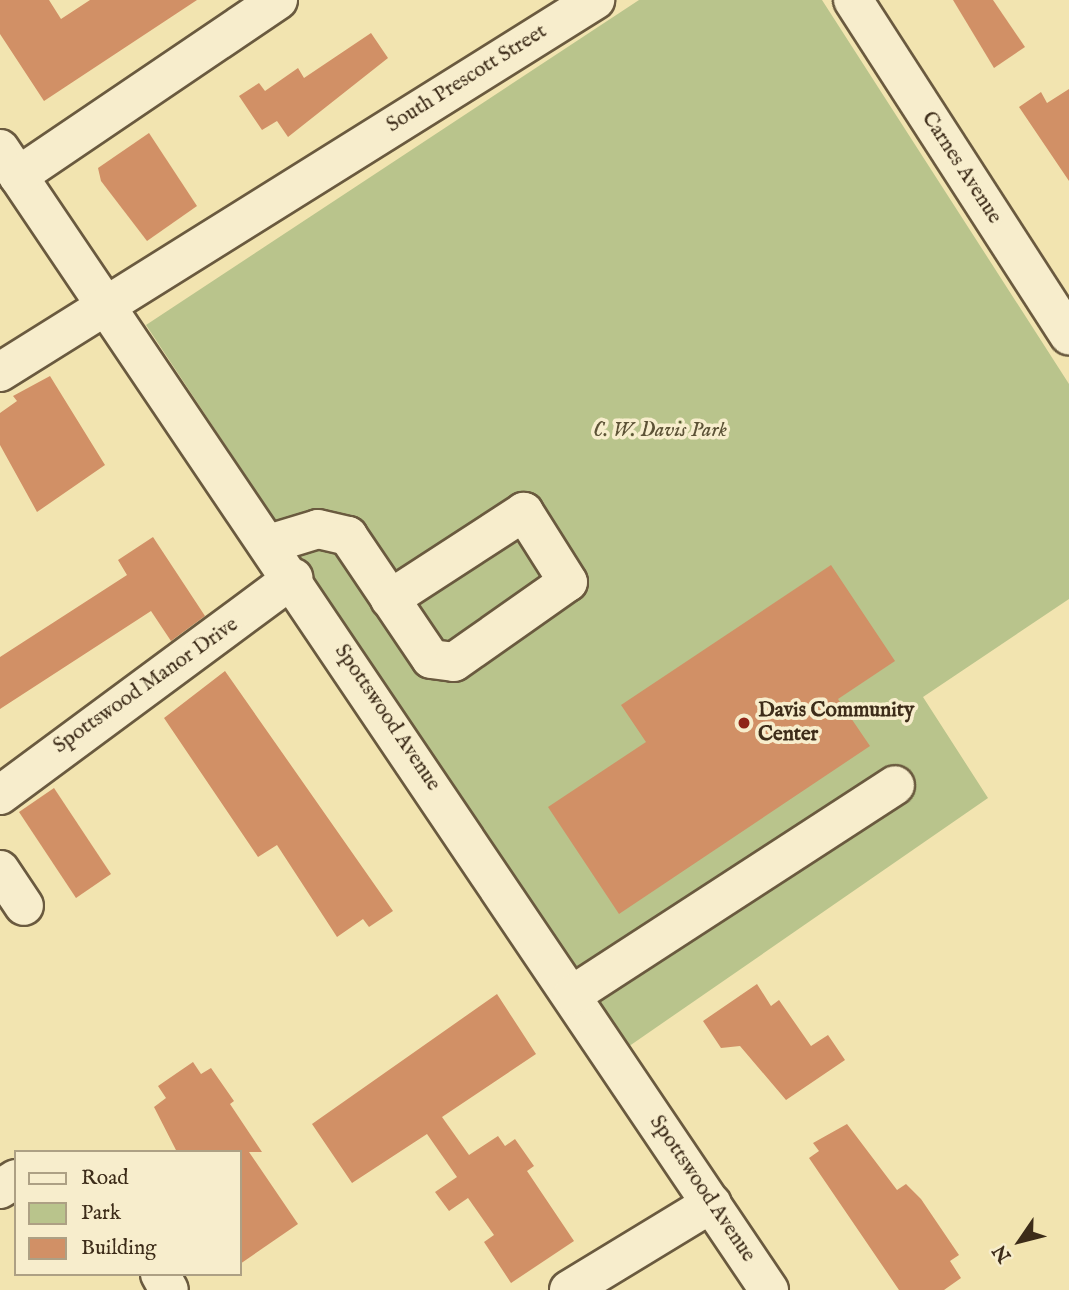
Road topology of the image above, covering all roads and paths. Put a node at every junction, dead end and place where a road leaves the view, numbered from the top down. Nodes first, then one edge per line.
1 (278, 0) edge
2 (595, 0) edge
3 (853, 0) edge
4 (9, 163) edge
5 (106, 305) junction
6 (1069, 335) edge
7 (0, 372) edge
8 (269, 544) junction
9 (293, 578) junction
10 (390, 599) junction
11 (895, 785) dead end
12 (0, 795) edge
13 (0, 870) edge
14 (24, 906) dead end
15 (572, 995) junction
16 (712, 1203) junction
17 (569, 1290) edge
18 (769, 1290) edge

1 - 4 street
2 - 5 street, South Prescott Street
3 - 6 street, Carnes Avenue
4 - 5 street, Spottswood Avenue
5 - 7 street
5 - 8 street, Spottswood Avenue
8 - 9 street, Spottswood Avenue
8 - 10 street
9 - 12 street, Spottswood Manor Drive
9 - 15 street, Spottswood Avenue
10 - 10 street
11 - 15 street
13 - 14 street
15 - 16 street, Spottswood Avenue
16 - 17 street
16 - 18 street, Spottswood Avenue

